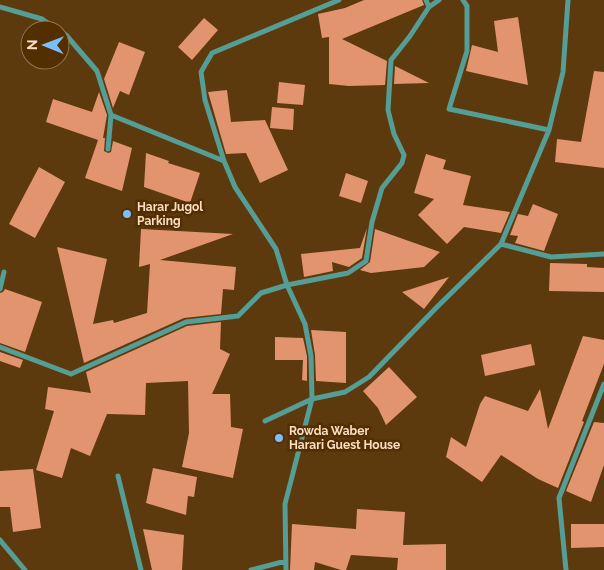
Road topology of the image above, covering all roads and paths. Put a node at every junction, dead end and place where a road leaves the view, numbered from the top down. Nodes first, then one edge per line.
1 (340, 0) edge
2 (426, 0) edge
3 (439, 0) edge
4 (463, 0) edge
5 (568, 0) edge
6 (0, 7) edge
7 (429, 7) junction
8 (44, 20) edge
9 (70, 40) edge
10 (111, 115) junction
11 (549, 130) junction
12 (108, 149) dead end
13 (224, 161) junction
14 (501, 244) junction
15 (604, 254) edge
16 (4, 272) dead end
17 (287, 285) junction
18 (0, 289) edge
19 (0, 347) edge
20 (604, 384) edge
21 (312, 399) junction
22 (265, 421) dead end
23 (118, 476) dead end
24 (0, 540) edge
25 (286, 561) junction
26 (25, 570) edge
27 (141, 570) edge
28 (251, 570) edge
29 (286, 570) edge
30 (566, 570) edge

1 - 13 street
2 - 7 street
3 - 7 street
4 - 11 street
5 - 11 street
6 - 8 street
7 - 17 street
9 - 10 street
10 - 12 street
10 - 13 street
11 - 14 street
13 - 17 street
14 - 15 street
14 - 21 street
16 - 18 street
17 - 19 street
17 - 21 street
20 - 30 street
21 - 22 street
21 - 25 street
23 - 27 street
24 - 26 street
25 - 28 street
25 - 29 street

